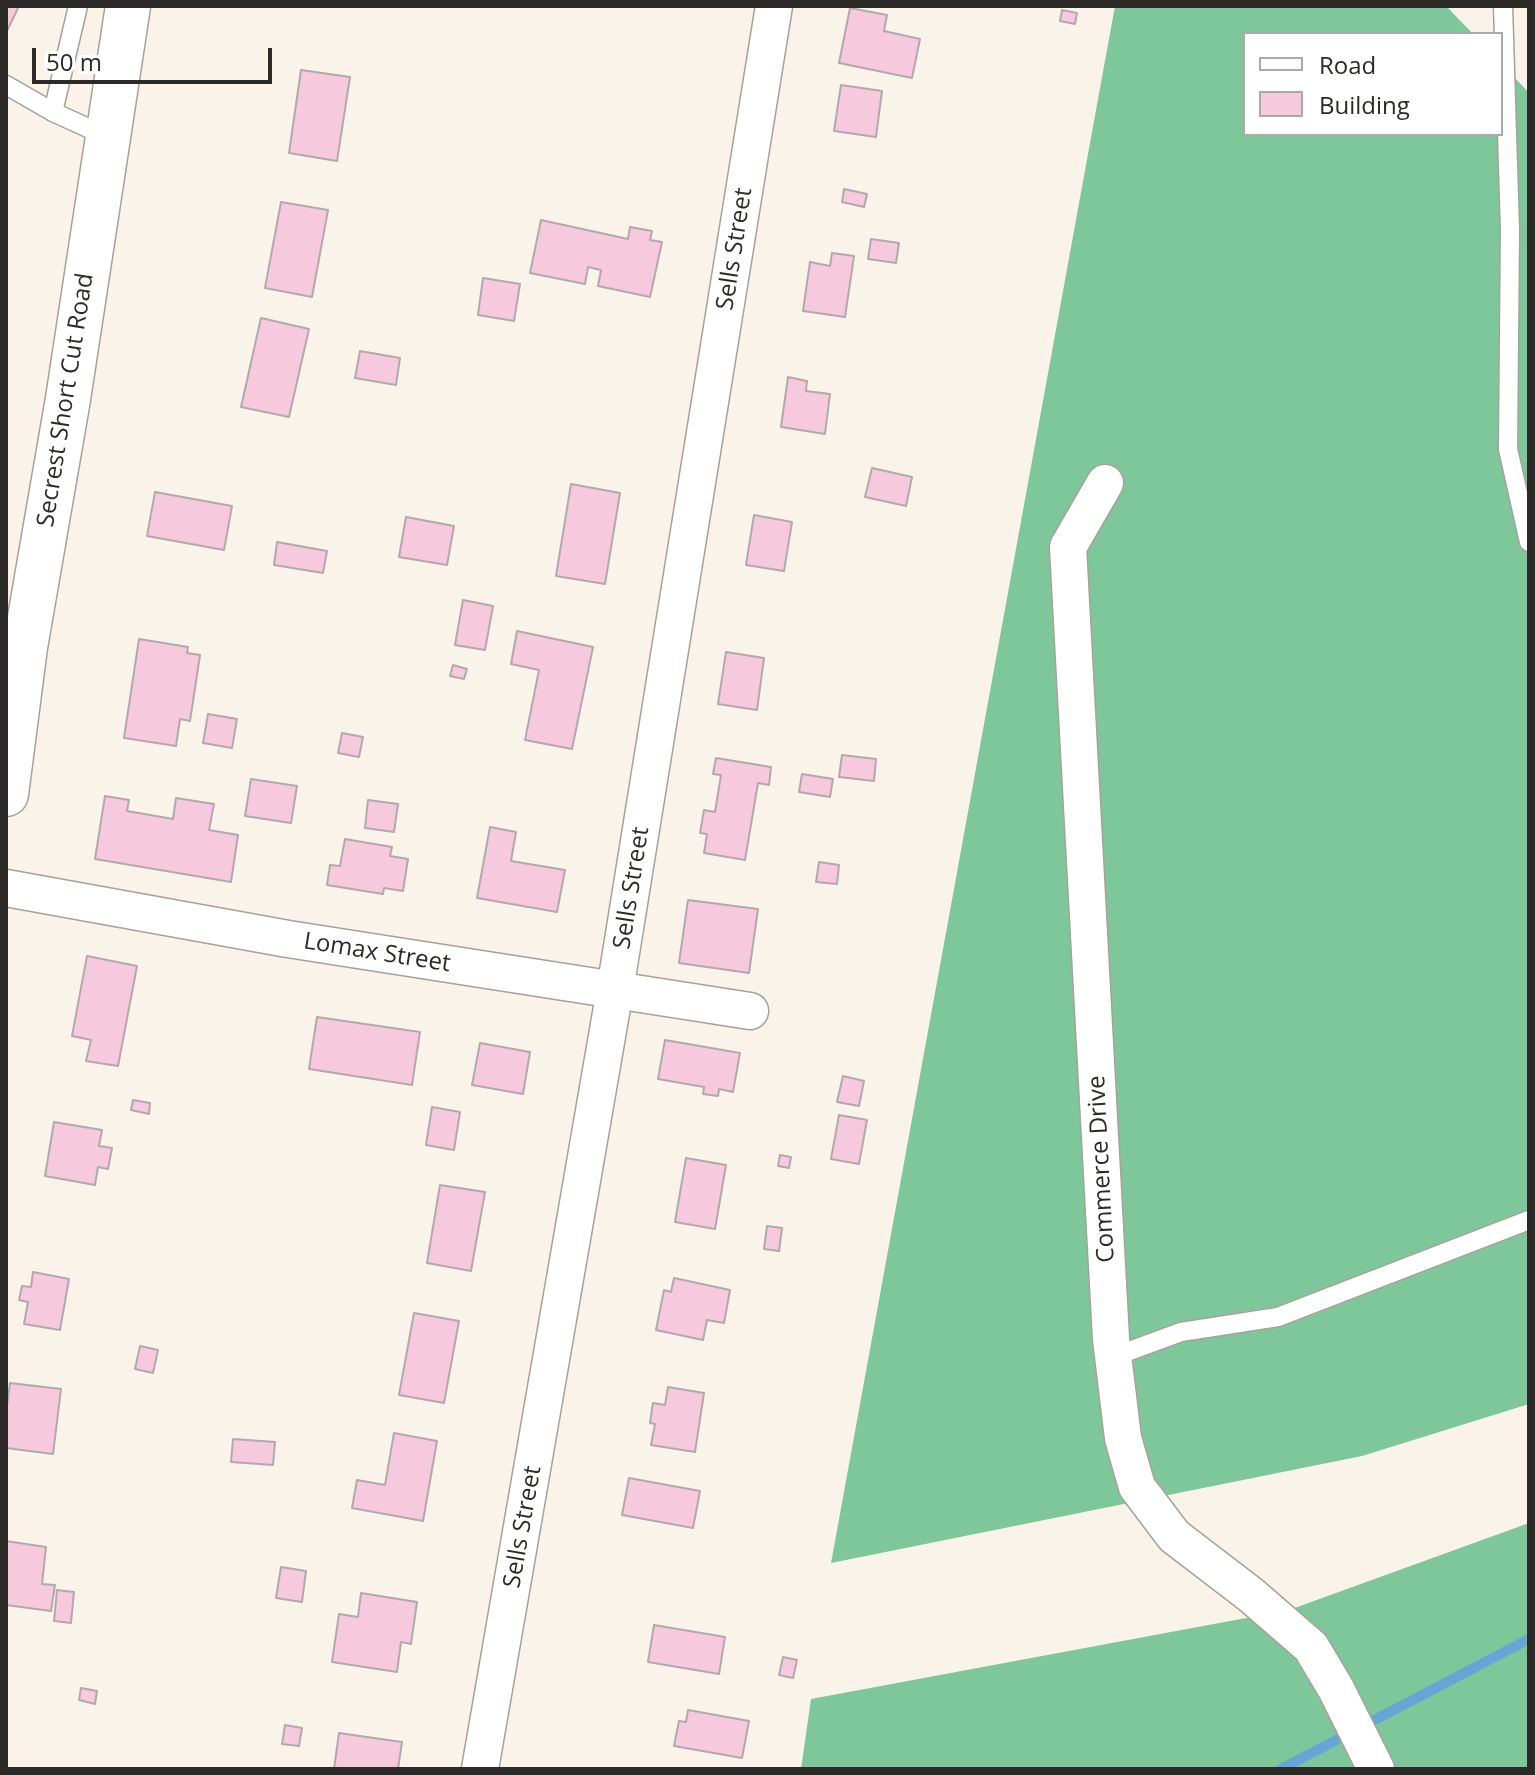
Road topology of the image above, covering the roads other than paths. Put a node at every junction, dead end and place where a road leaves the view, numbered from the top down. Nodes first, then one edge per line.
1 (78, 6) edge
2 (128, 6) edge
3 (774, 6) edge
4 (1503, 6) edge
5 (6, 85) edge
6 (53, 112) junction
7 (108, 137) junction
8 (1105, 483) dead end
9 (1529, 542) edge
10 (8, 768) edge
11 (6, 888) edge
12 (615, 990) junction
13 (750, 1011) dead end
14 (1529, 1220) edge
15 (1113, 1357) junction
16 (480, 1769) edge
17 (1376, 1769) edge

1 - 6 lane
2 - 7 street, Secrest Short Cut Road
3 - 12 street, Sells Street
4 - 9 lane
5 - 6 lane
6 - 7 lane
7 - 10 street, Secrest Short Cut Road
8 - 15 street, Commerce Drive
11 - 12 street, Lomax Street
12 - 13 street, Lomax Street
12 - 16 street, Sells Street
14 - 15 lane
15 - 17 street, Commerce Drive

